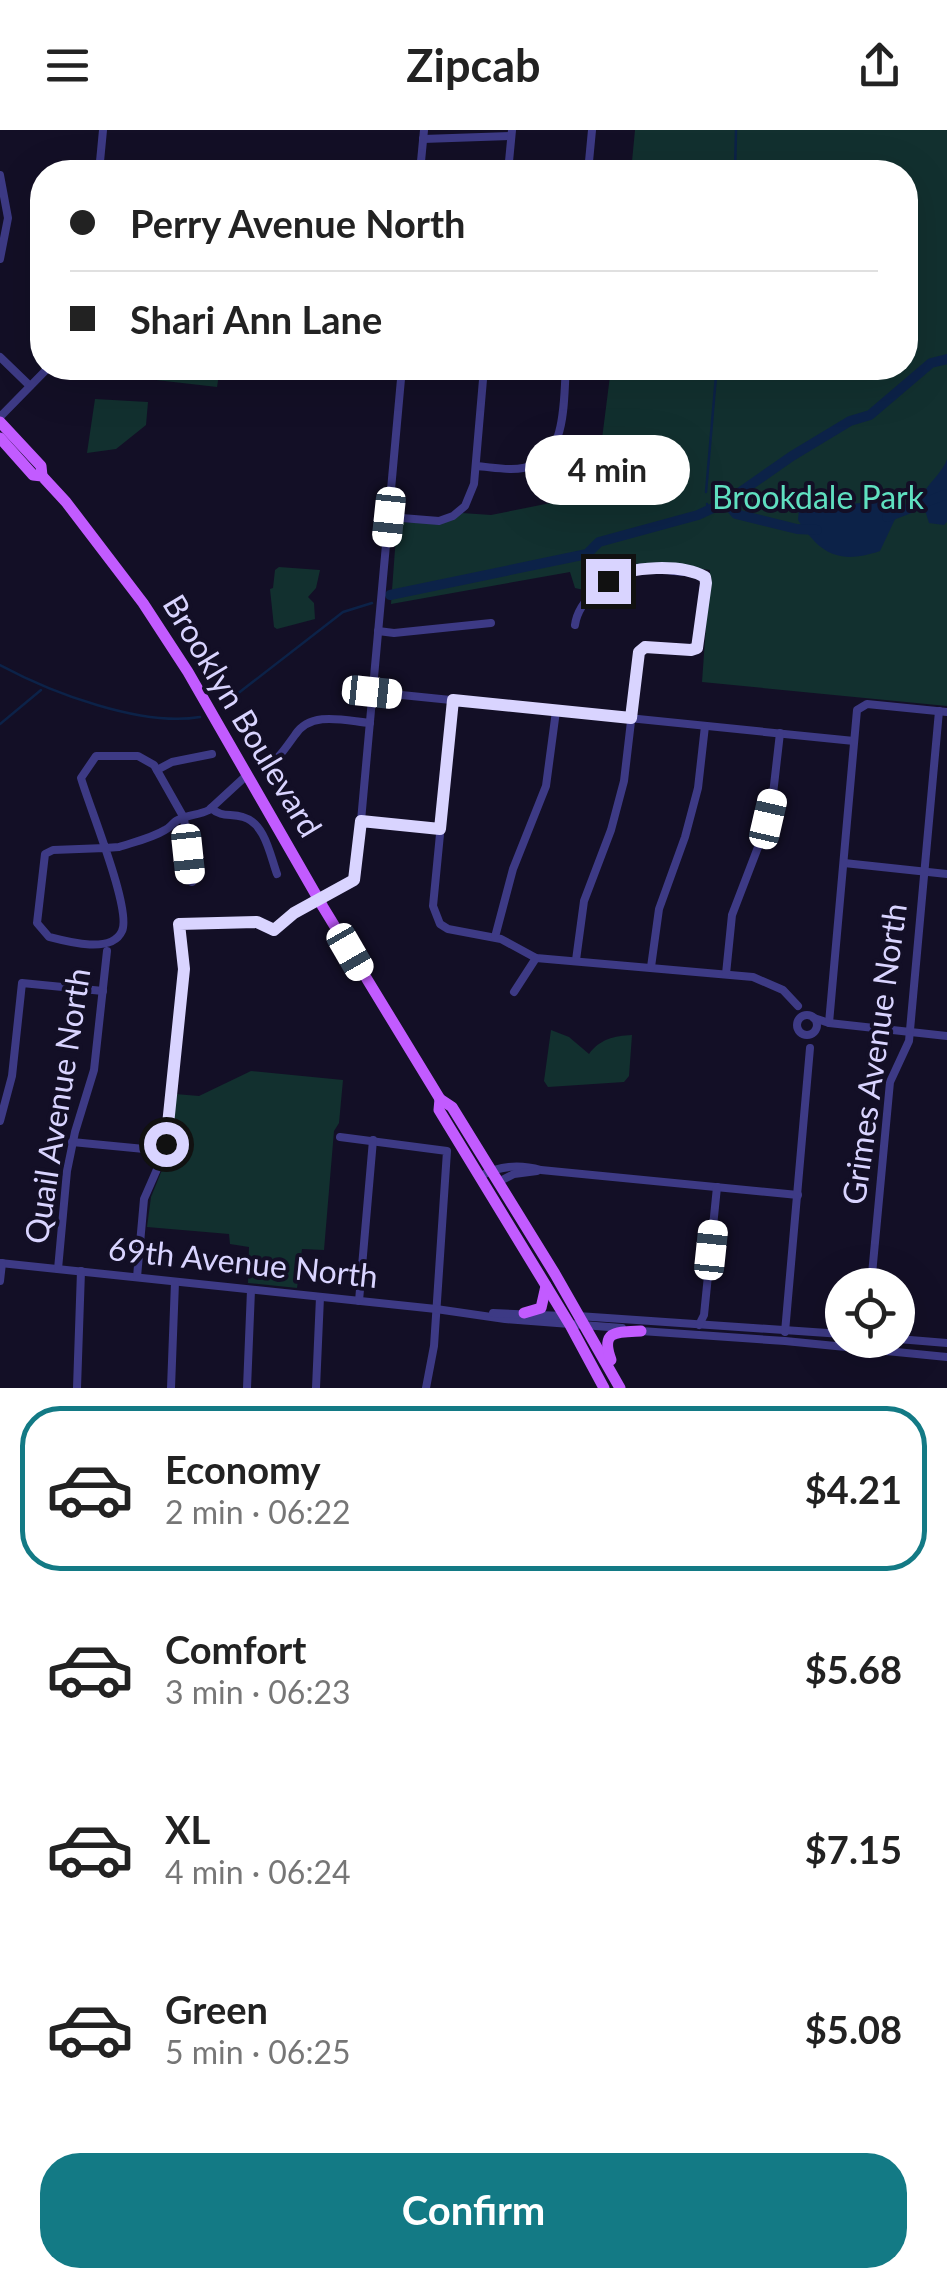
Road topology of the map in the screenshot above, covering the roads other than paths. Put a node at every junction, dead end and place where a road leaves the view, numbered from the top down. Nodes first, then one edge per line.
1 (103, 130) edge
2 (592, 130) edge
3 (512, 133) edge
4 (423, 134) edge
5 (100, 160) edge
6 (421, 160) edge
7 (509, 160) edge
8 (589, 160) edge
9 (0, 175) edge
10 (0, 259) edge
11 (0, 356) edge
12 (36, 380) edge
13 (401, 380) edge
14 (483, 380) edge
15 (565, 380) edge
16 (30, 386) junction
17 (0, 419) edge
18 (0, 438) edge
19 (476, 466) junction
20 (42, 476) junction
21 (389, 517) junction
22 (491, 623) dead end
23 (575, 626) dead end
24 (378, 632) junction
25 (372, 692) junction
26 (453, 700) junction
27 (556, 711) junction
28 (943, 712) edge
29 (631, 718) junction
30 (370, 723) junction
31 (705, 726) junction
32 (780, 733) junction
33 (854, 740) junction
34 (212, 754) dead end
35 (262, 769) dead end
36 (156, 770) junction
37 (248, 775) junction
38 (212, 808) junction
39 (184, 818) junction
40 (361, 821) junction
41 (440, 829) junction
42 (105, 848) junction
43 (844, 863) junction
44 (926, 872) junction
45 (278, 874) dead end
46 (947, 874) edge
47 (192, 882) dead end
48 (320, 901) junction
49 (495, 937) junction
50 (107, 951) dead end
51 (536, 958) junction
52 (576, 960) junction
53 (651, 967) junction
54 (726, 974) junction
55 (103, 991) junction
56 (514, 992) dead end
57 (829, 1024) junction
58 (809, 1025) junction
59 (910, 1032) junction
60 (947, 1036) edge
61 (440, 1098) junction
62 (0, 1120) edge
63 (340, 1137) dead end
64 (373, 1140) junction
65 (72, 1142) junction
66 (165, 1150) junction
67 (495, 1176) junction
68 (483, 1183) junction
69 (717, 1187) junction
70 (798, 1195) junction
71 (1, 1263) edge
72 (873, 1268) edge
73 (58, 1269) junction
74 (81, 1272) junction
75 (137, 1277) junction
76 (0, 1282) edge
77 (175, 1282) junction
78 (546, 1286) junction
79 (251, 1290) junction
80 (320, 1297) junction
81 (359, 1301) junction
82 (436, 1309) junction
83 (524, 1313) junction
84 (480, 1314) junction
85 (575, 1321) junction
86 (699, 1324) junction
87 (786, 1330) junction
88 (641, 1331) junction
89 (825, 1333) edge
90 (915, 1340) edge
91 (784, 1341) junction
92 (947, 1343) edge
93 (947, 1357) edge
94 (77, 1388) edge
95 (171, 1388) edge
96 (246, 1388) edge
97 (316, 1388) edge
98 (426, 1388) edge
99 (604, 1388) edge
100 (620, 1388) edge

1 - 5 street
2 - 8 street
3 - 4 street
3 - 7 street
4 - 6 street
9 - 10 street
11 - 16 street
12 - 16 street
13 - 21 street
14 - 19 street
15 - 19 street
16 - 17 street
17 - 20 main road, Brooklyn Boulevard
18 - 20 main road, Brooklyn Boulevard
19 - 21 street
20 - 37 main road, Brooklyn Boulevard
21 - 24 street
22 - 24 street
23 - 29 street
24 - 25 street
25 - 26 street
25 - 30 street
26 - 27 street
26 - 41 street
27 - 29 street
27 - 49 street
28 - 33 street
28 - 44 street, Grimes Avenue North
29 - 31 street
29 - 52 street
30 - 35 street
30 - 40 street
31 - 32 street
31 - 53 street
32 - 33 street
32 - 54 street
33 - 43 street
34 - 36 street
36 - 39 street
36 - 42 street
37 - 38 street
37 - 48 main road, Brooklyn Boulevard
38 - 39 street
38 - 45 street
39 - 42 street
39 - 47 street
40 - 41 street
40 - 48 street
41 - 49 street
42 - 42 street
43 - 44 street
43 - 57 street
44 - 46 street
44 - 59 street, Grimes Avenue North
48 - 61 main road, Brooklyn Boulevard
48 - 66 street
49 - 51 street
50 - 55 street, Quail Avenue North
51 - 52 street
51 - 56 street
52 - 53 street
53 - 54 street
54 - 58 street
55 - 62 street
55 - 65 street, Quail Avenue North
57 - 58 street
57 - 59 street
58 - 70 street
59 - 60 street
59 - 72 street, Grimes Avenue North
61 - 67 main road, Brooklyn Boulevard
61 - 68 main road, Brooklyn Boulevard
63 - 64 street
64 - 81 street
64 - 82 street
65 - 66 street
65 - 73 street, Quail Avenue North
66 - 75 street
67 - 68 street
67 - 69 street
67 - 85 main road, Brooklyn Boulevard
68 - 78 main road, Brooklyn Boulevard
69 - 70 street
69 - 86 street
70 - 87 street
71 - 73 street, 69th Avenue North
71 - 76 street
73 - 74 street, 69th Avenue North
74 - 75 street, 69th Avenue North
74 - 94 street, Quail Avenue North
75 - 77 street, 69th Avenue North
77 - 79 street, 69th Avenue North
77 - 95 street
78 - 83 main road
78 - 85 main road, Brooklyn Boulevard
79 - 80 street, 69th Avenue North
79 - 96 street
80 - 81 street, 69th Avenue North
80 - 97 street
81 - 82 street, 69th Avenue North
82 - 84 street, 69th Avenue North
82 - 98 street
83 - 84 street, 69th Avenue North
83 - 85 street, 69th Avenue North
84 - 85 street, 69th Avenue North
85 - 86 street, 69th Avenue North
85 - 88 street, 69th Avenue North
85 - 99 main road, Brooklyn Boulevard
85 - 100 main road, Brooklyn Boulevard
86 - 87 street, 69th Avenue North
87 - 89 street, 69th Avenue North
87 - 91 street
88 - 91 street, 69th Avenue North
88 - 100 main road
90 - 92 street
91 - 93 street, 69th Avenue North

